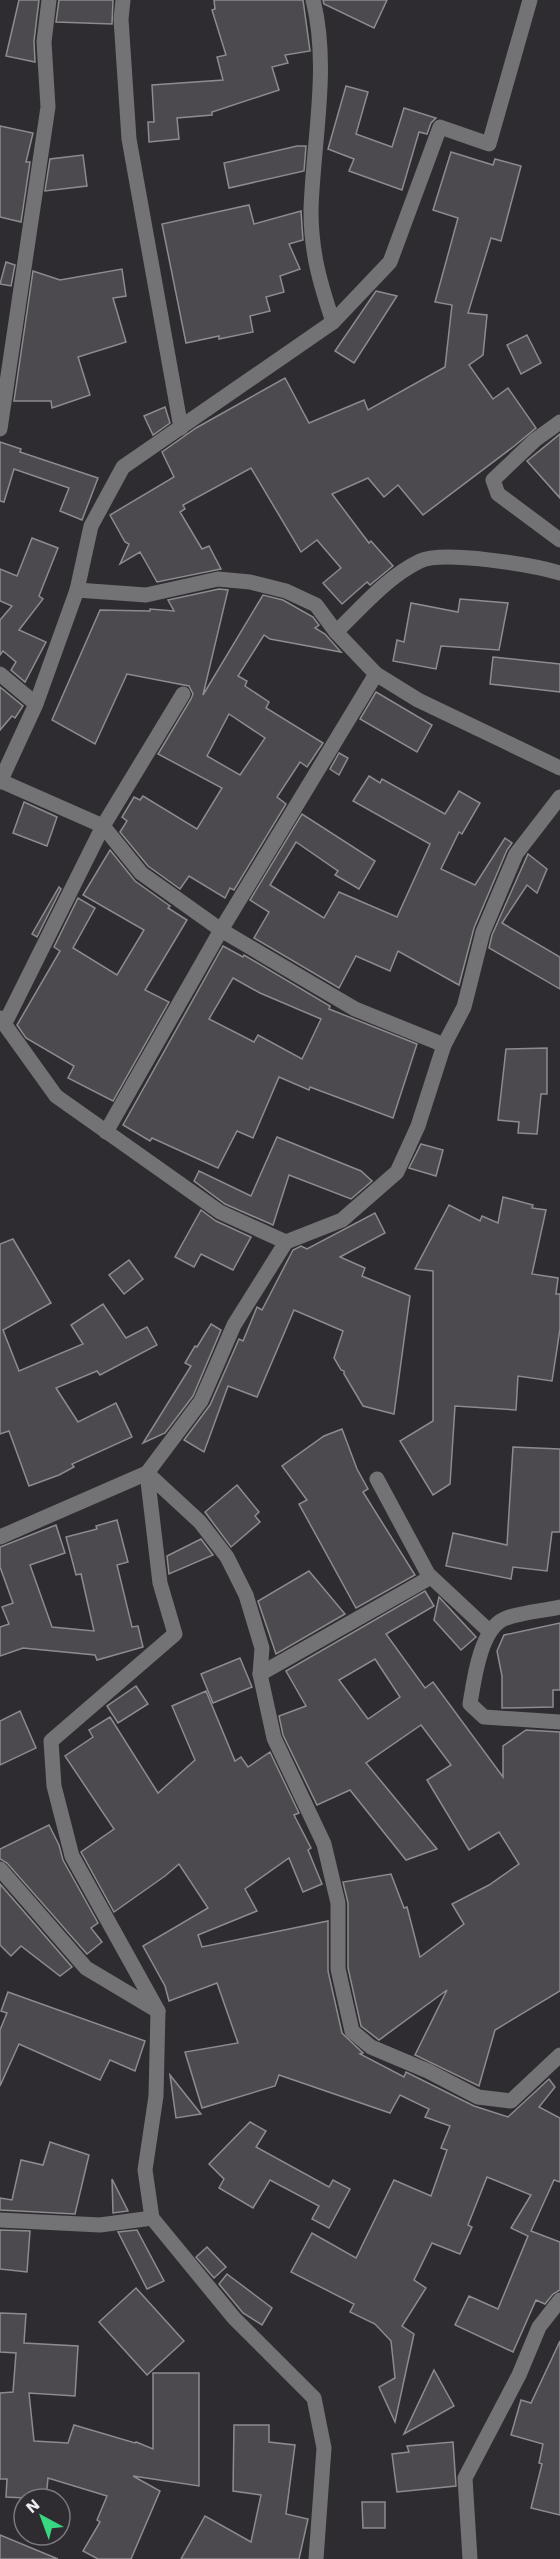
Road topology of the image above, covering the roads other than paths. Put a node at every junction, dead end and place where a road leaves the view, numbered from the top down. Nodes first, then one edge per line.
1 (49, 0) edge
2 (123, 0) edge
3 (313, 0) edge
4 (530, 0) edge
5 (333, 322) junction
6 (560, 422) edge
7 (181, 428) junction
8 (0, 429) edge
9 (560, 540) edge
10 (560, 573) edge
11 (77, 590) junction
12 (336, 632) junction
13 (0, 674) edge
14 (376, 674) junction
15 (183, 694) dead end
16 (36, 704) junction
17 (560, 768) edge
18 (1, 782) edge
19 (560, 797) edge
20 (103, 826) junction
21 (220, 930) junction
22 (3, 1021) edge
23 (444, 1045) junction
24 (106, 1132) junction
25 (286, 1242) junction
26 (147, 1473) junction
27 (377, 1479) dead end
28 (4, 1532) edge
29 (431, 1577) junction
30 (560, 1607) edge
31 (489, 1631) junction
32 (260, 1674) junction
33 (560, 1722) edge
34 (0, 1869) edge
35 (158, 2011) junction
36 (560, 2055) edge
37 (152, 2218) junction
38 (0, 2220) edge
39 (560, 2300) edge
40 (316, 2559) edge
41 (470, 2559) edge

1 - 8 street
2 - 7 street
3 - 5 street
4 - 5 street
5 - 7 street
6 - 9 street
7 - 11 street
10 - 12 street
11 - 12 street
11 - 16 street
12 - 14 street
13 - 16 street
14 - 17 street
14 - 21 street
15 - 20 street
16 - 18 street
18 - 20 street
19 - 23 street
20 - 21 street
20 - 22 street
21 - 23 street
21 - 24 street
22 - 24 street
23 - 25 street
24 - 25 street
25 - 26 street
26 - 28 street
26 - 32 street
26 - 35 street
27 - 29 street
29 - 31 street
29 - 32 street
30 - 31 street
31 - 33 street
32 - 36 street
34 - 35 street
35 - 37 street
37 - 38 street
37 - 40 street
39 - 41 street

